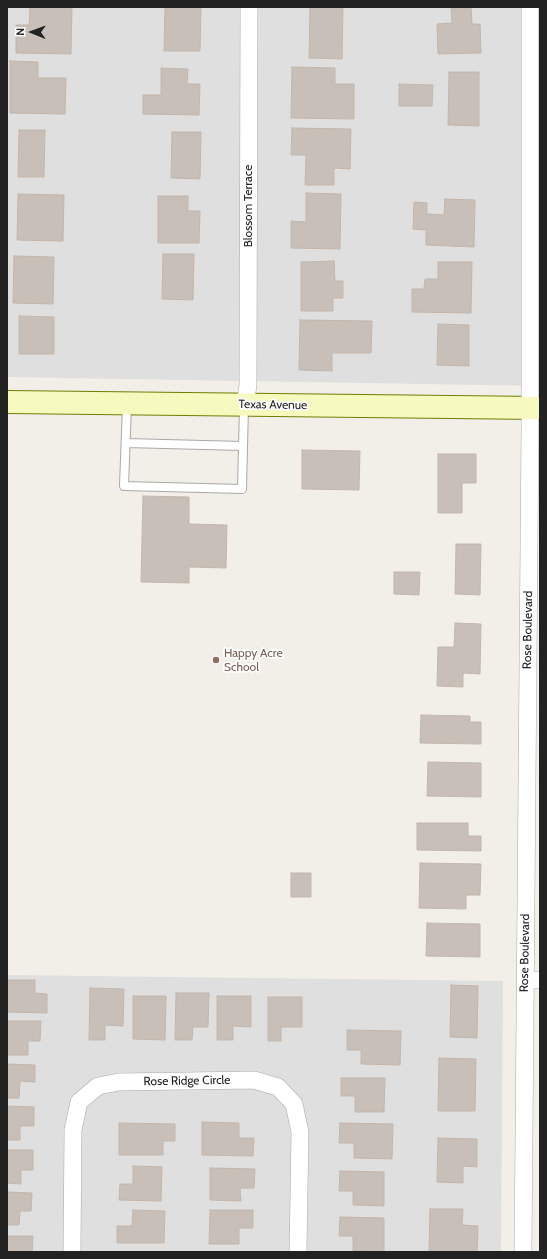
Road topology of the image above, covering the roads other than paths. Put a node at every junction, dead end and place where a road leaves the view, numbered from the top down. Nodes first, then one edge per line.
1 (249, 7) edge
2 (530, 7) edge
3 (7, 402) edge
4 (126, 404) junction
5 (244, 405) junction
6 (535, 408) edge
7 (126, 443) junction
8 (243, 446) junction
9 (532, 980) edge
10 (72, 1252) edge
11 (298, 1252) edge
12 (523, 1252) edge

1 - 5 street, Blossom Terrace
2 - 6 street, Rose Boulevard
3 - 4 street, Texas Avenue
4 - 5 street, Texas Avenue
4 - 7 lane
5 - 6 street, Texas Avenue
5 - 8 lane
6 - 9 street, Rose Boulevard
7 - 8 lane
7 - 8 lane
9 - 12 street, Rose Boulevard
10 - 11 street, Rose Ridge Circle

